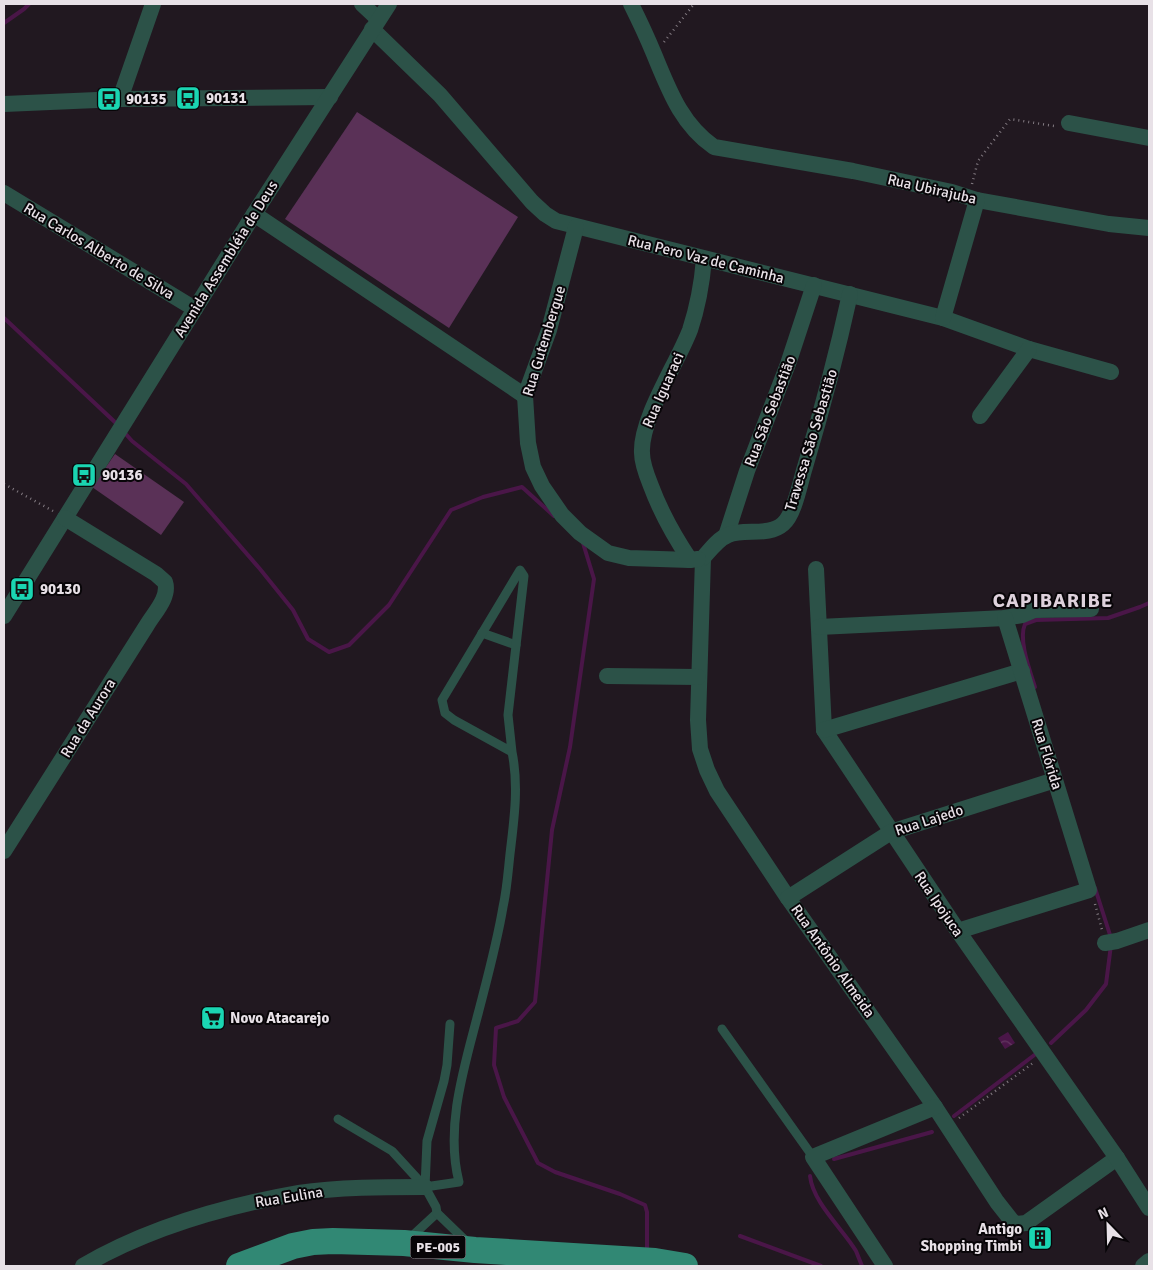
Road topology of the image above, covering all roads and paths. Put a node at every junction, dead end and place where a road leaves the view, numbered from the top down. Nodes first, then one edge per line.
1 (154, 4) edge
2 (362, 4) edge
3 (390, 4) edge
4 (631, 4) edge
5 (694, 4) edge
6 (375, 24) junction
7 (654, 54) junction
8 (330, 97) junction
9 (120, 99) junction
10 (4, 104) edge
11 (1069, 123) joint
12 (1149, 138) edge
13 (4, 193) edge
14 (972, 199) junction
15 (254, 214) junction
16 (576, 227) junction
17 (1149, 228) edge
18 (704, 259) junction
19 (814, 286) junction
20 (850, 294) junction
21 (195, 309) junction
22 (943, 318) junction
23 (1029, 349) junction
24 (1111, 372) dead end
25 (525, 396) junction
26 (980, 416) dead end
27 (4, 484) edge
28 (65, 518) junction
29 (726, 536) junction
30 (696, 559) junction
31 (816, 569) dead end
32 (1091, 609) dead end
33 (4, 616) edge
34 (1006, 618) junction
35 (819, 627) junction
36 (482, 633) junction
37 (516, 645) junction
38 (1022, 671) junction
39 (607, 676) dead end
40 (698, 677) junction
41 (824, 730) junction
42 (512, 752) junction
43 (1055, 780) junction
44 (891, 832) junction
45 (4, 851) edge
46 (1088, 890) junction
47 (788, 898) junction
48 (1149, 930) edge
49 (958, 931) junction
50 (1111, 942) joint
51 (450, 1024) dead end
52 (722, 1029) dead end
53 (1044, 1055) junction
54 (935, 1107) junction
55 (338, 1118) dead end
56 (947, 1126) junction
57 (813, 1157) junction
58 (1116, 1158) junction
59 (425, 1187) junction
60 (1149, 1208) edge
61 (437, 1213) junction
62 (404, 1243) junction
63 (475, 1250) junction
64 (1149, 1262) edge
65 (83, 1266) edge
66 (239, 1266) edge
67 (685, 1266) edge
68 (885, 1266) edge
69 (1143, 1266) edge

1 - 9 street
2 - 6 street, Rua Pero Vaz de Caminha
3 - 6 street, Avenida Assembléia de Deus
4 - 7 street
5 - 7 path
6 - 8 street, Avenida Assembléia de Deus
6 - 16 street, Rua Pero Vaz de Caminha
7 - 14 street, Rua Ubirajuba
8 - 9 street
8 - 15 street, Avenida Assembléia de Deus
9 - 10 street
11 - 12 street
11 - 14 path
13 - 21 street, Rua Carlos Alberto de Silva
14 - 17 street, Rua Ubirajuba
14 - 22 street
15 - 21 street, Avenida Assembléia de Deus
15 - 25 street
16 - 18 street, Rua Pero Vaz de Caminha
16 - 25 street, Rua Gutembergue
18 - 19 street, Rua Pero Vaz de Caminha
18 - 30 street, Rua Iguaraci
19 - 20 street, Rua Pero Vaz de Caminha
19 - 29 street, Rua São Sebastião
20 - 22 street, Rua Pero Vaz de Caminha
20 - 29 street, Travessa São Sebastião
21 - 28 street, Avenida Assembléia de Deus
22 - 23 street, Rua Pero Vaz de Caminha
23 - 24 street, Rua Pero Vaz de Caminha
23 - 26 street
25 - 30 street, Rua Gutembergue
27 - 28 path
28 - 33 street
28 - 45 street, Rua da Aurora
29 - 30 street
30 - 40 street, Rua Antônio Almeida
31 - 35 street
32 - 34 street
34 - 35 street
34 - 38 street, Rua Flórida
35 - 41 street
36 - 37 lane
36 - 37 lane
36 - 42 lane
37 - 42 lane
38 - 41 street
38 - 43 street, Rua Flórida
39 - 40 street
40 - 47 street, Rua Antônio Almeida
41 - 44 street, Rua Ipojuca
42 - 59 lane
43 - 44 street, Rua Lajedo
43 - 46 street, Rua Flórida
44 - 47 street, Rua Lajedo
44 - 49 street, Rua Ipojuca
46 - 49 street
46 - 50 path
47 - 54 street, Rua Antônio Almeida
48 - 50 street
49 - 53 street, Rua Ipojuca
51 - 59 lane
52 - 57 lane
53 - 56 path
53 - 58 street, Rua Ipojuca
54 - 56 street, Rua Antônio Almeida
54 - 57 street
55 - 59 lane
56 - 58 street, Rua Antônio Almeida
57 - 68 street
58 - 60 street, Rua Ipojuca
59 - 61 lane
59 - 65 street, Rua Eulina
61 - 62 lane
61 - 63 lane
62 - 63 main road, PE-005
62 - 66 main road, PE-005
63 - 67 main road, PE-005
64 - 69 street

